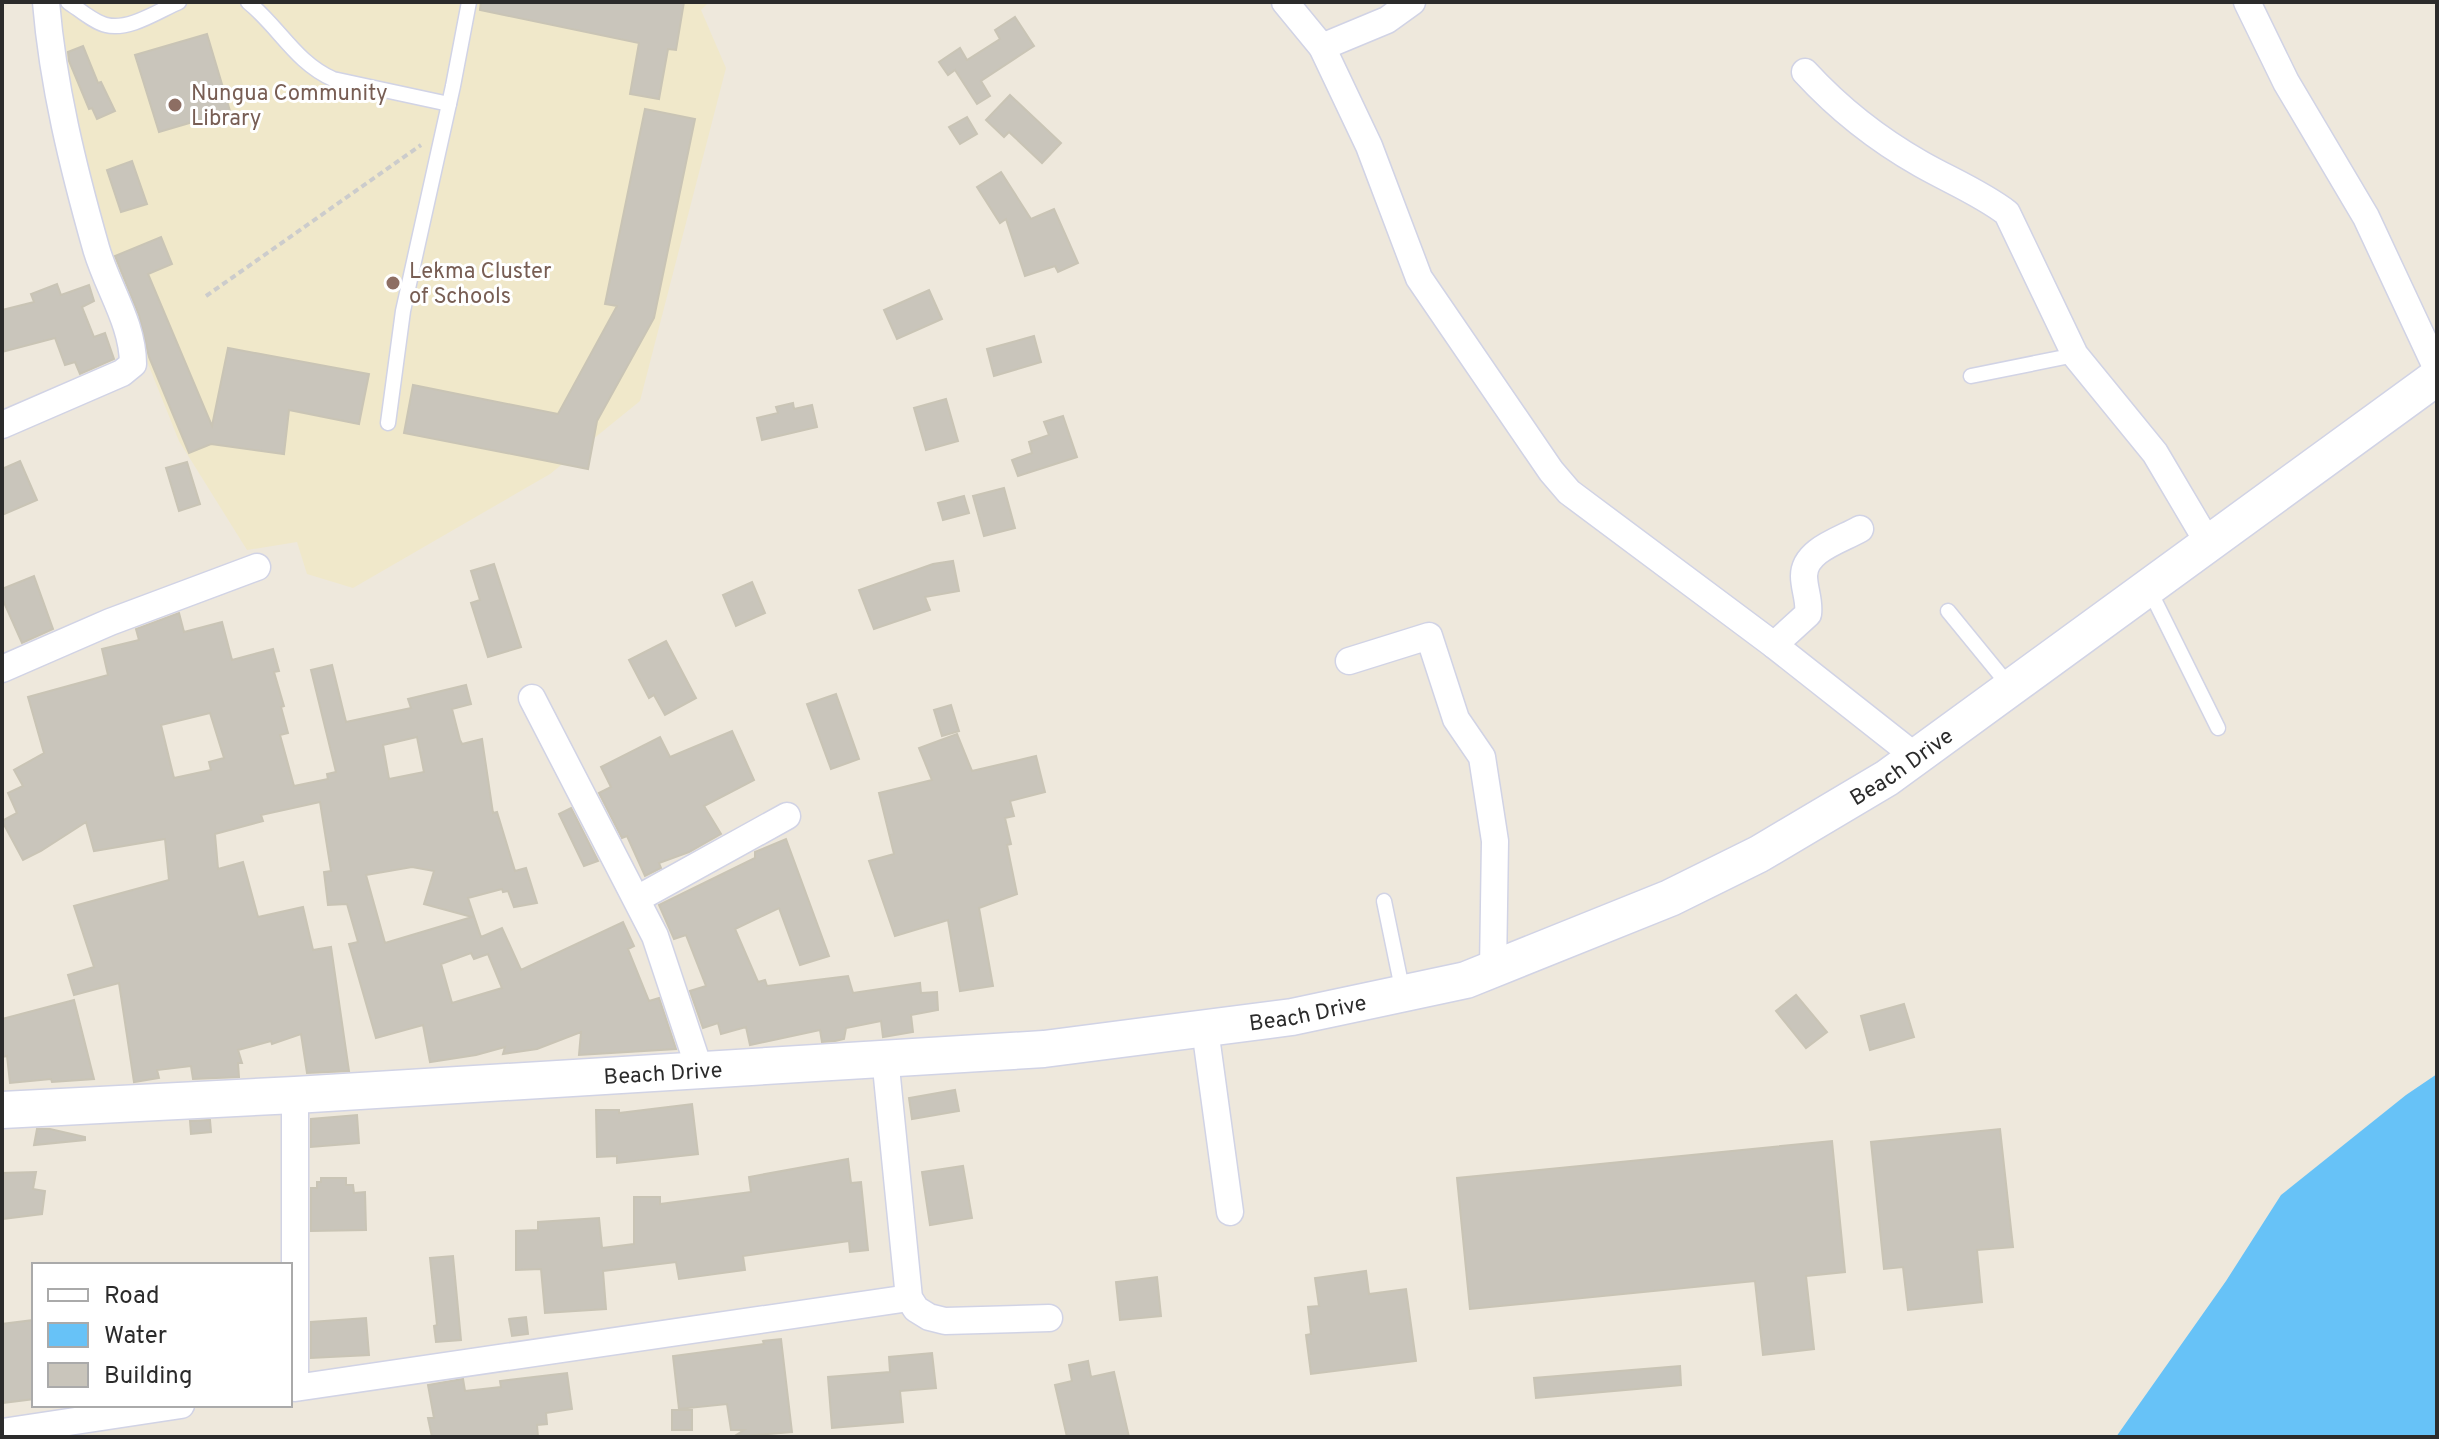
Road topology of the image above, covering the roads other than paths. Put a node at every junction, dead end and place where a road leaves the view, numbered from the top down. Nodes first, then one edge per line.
1 (46, 2) edge
2 (68, 2) edge
3 (179, 2) edge
4 (248, 2) edge
5 (469, 2) edge
6 (1285, 2) edge
7 (1412, 2) edge
8 (2247, 2) edge
9 (1322, 47) junction
10 (1805, 72) dead end
11 (449, 104) junction
12 (2075, 355) junction
13 (2437, 369) edge
14 (1971, 376) dead end
15 (2437, 377) edge
16 (388, 423) dead end
17 (2, 425) edge
18 (1860, 529) dead end
19 (2210, 546) junction
20 (257, 567) dead end
21 (2149, 589) junction
22 (1948, 611) dead end
23 (1774, 645) junction
24 (1349, 661) dead end
25 (2, 669) edge
26 (2012, 689) junction
27 (532, 698) dead end
28 (2218, 728) dead end
29 (1916, 757) junction
30 (787, 816) dead end
31 (637, 899) junction
32 (1384, 901) dead end
33 (1493, 970) junction
34 (1403, 994) junction
35 (1205, 1029) junction
36 (885, 1057) junction
37 (700, 1071) junction
38 (295, 1095) junction
39 (2, 1110) edge
40 (1230, 1212) dead end
41 (909, 1298) junction
42 (1049, 1318) dead end
43 (292, 1388) edge
44 (168, 1407) edge
45 (2, 1432) edge

1 - 17 street
2 - 3 lane
4 - 11 lane
5 - 11 lane
6 - 9 street
7 - 9 street
8 - 13 street
9 - 23 street
10 - 12 street
11 - 16 lane
12 - 14 lane
12 - 19 street
15 - 19 street, Beach Drive
18 - 23 street
19 - 21 street, Beach Drive
20 - 25 street
21 - 26 street, Beach Drive
21 - 28 lane
22 - 26 lane
23 - 29 street
24 - 33 street
26 - 29 street, Beach Drive
27 - 31 street
29 - 33 street, Beach Drive
30 - 31 street
31 - 37 street
32 - 34 lane
33 - 34 street, Beach Drive
34 - 35 street, Beach Drive
35 - 36 street, Beach Drive
35 - 40 street
36 - 37 street, Beach Drive
36 - 41 street
37 - 38 street, Beach Drive
38 - 39 street, Beach Drive
38 - 43 street
41 - 42 street
41 - 43 street
44 - 45 street

